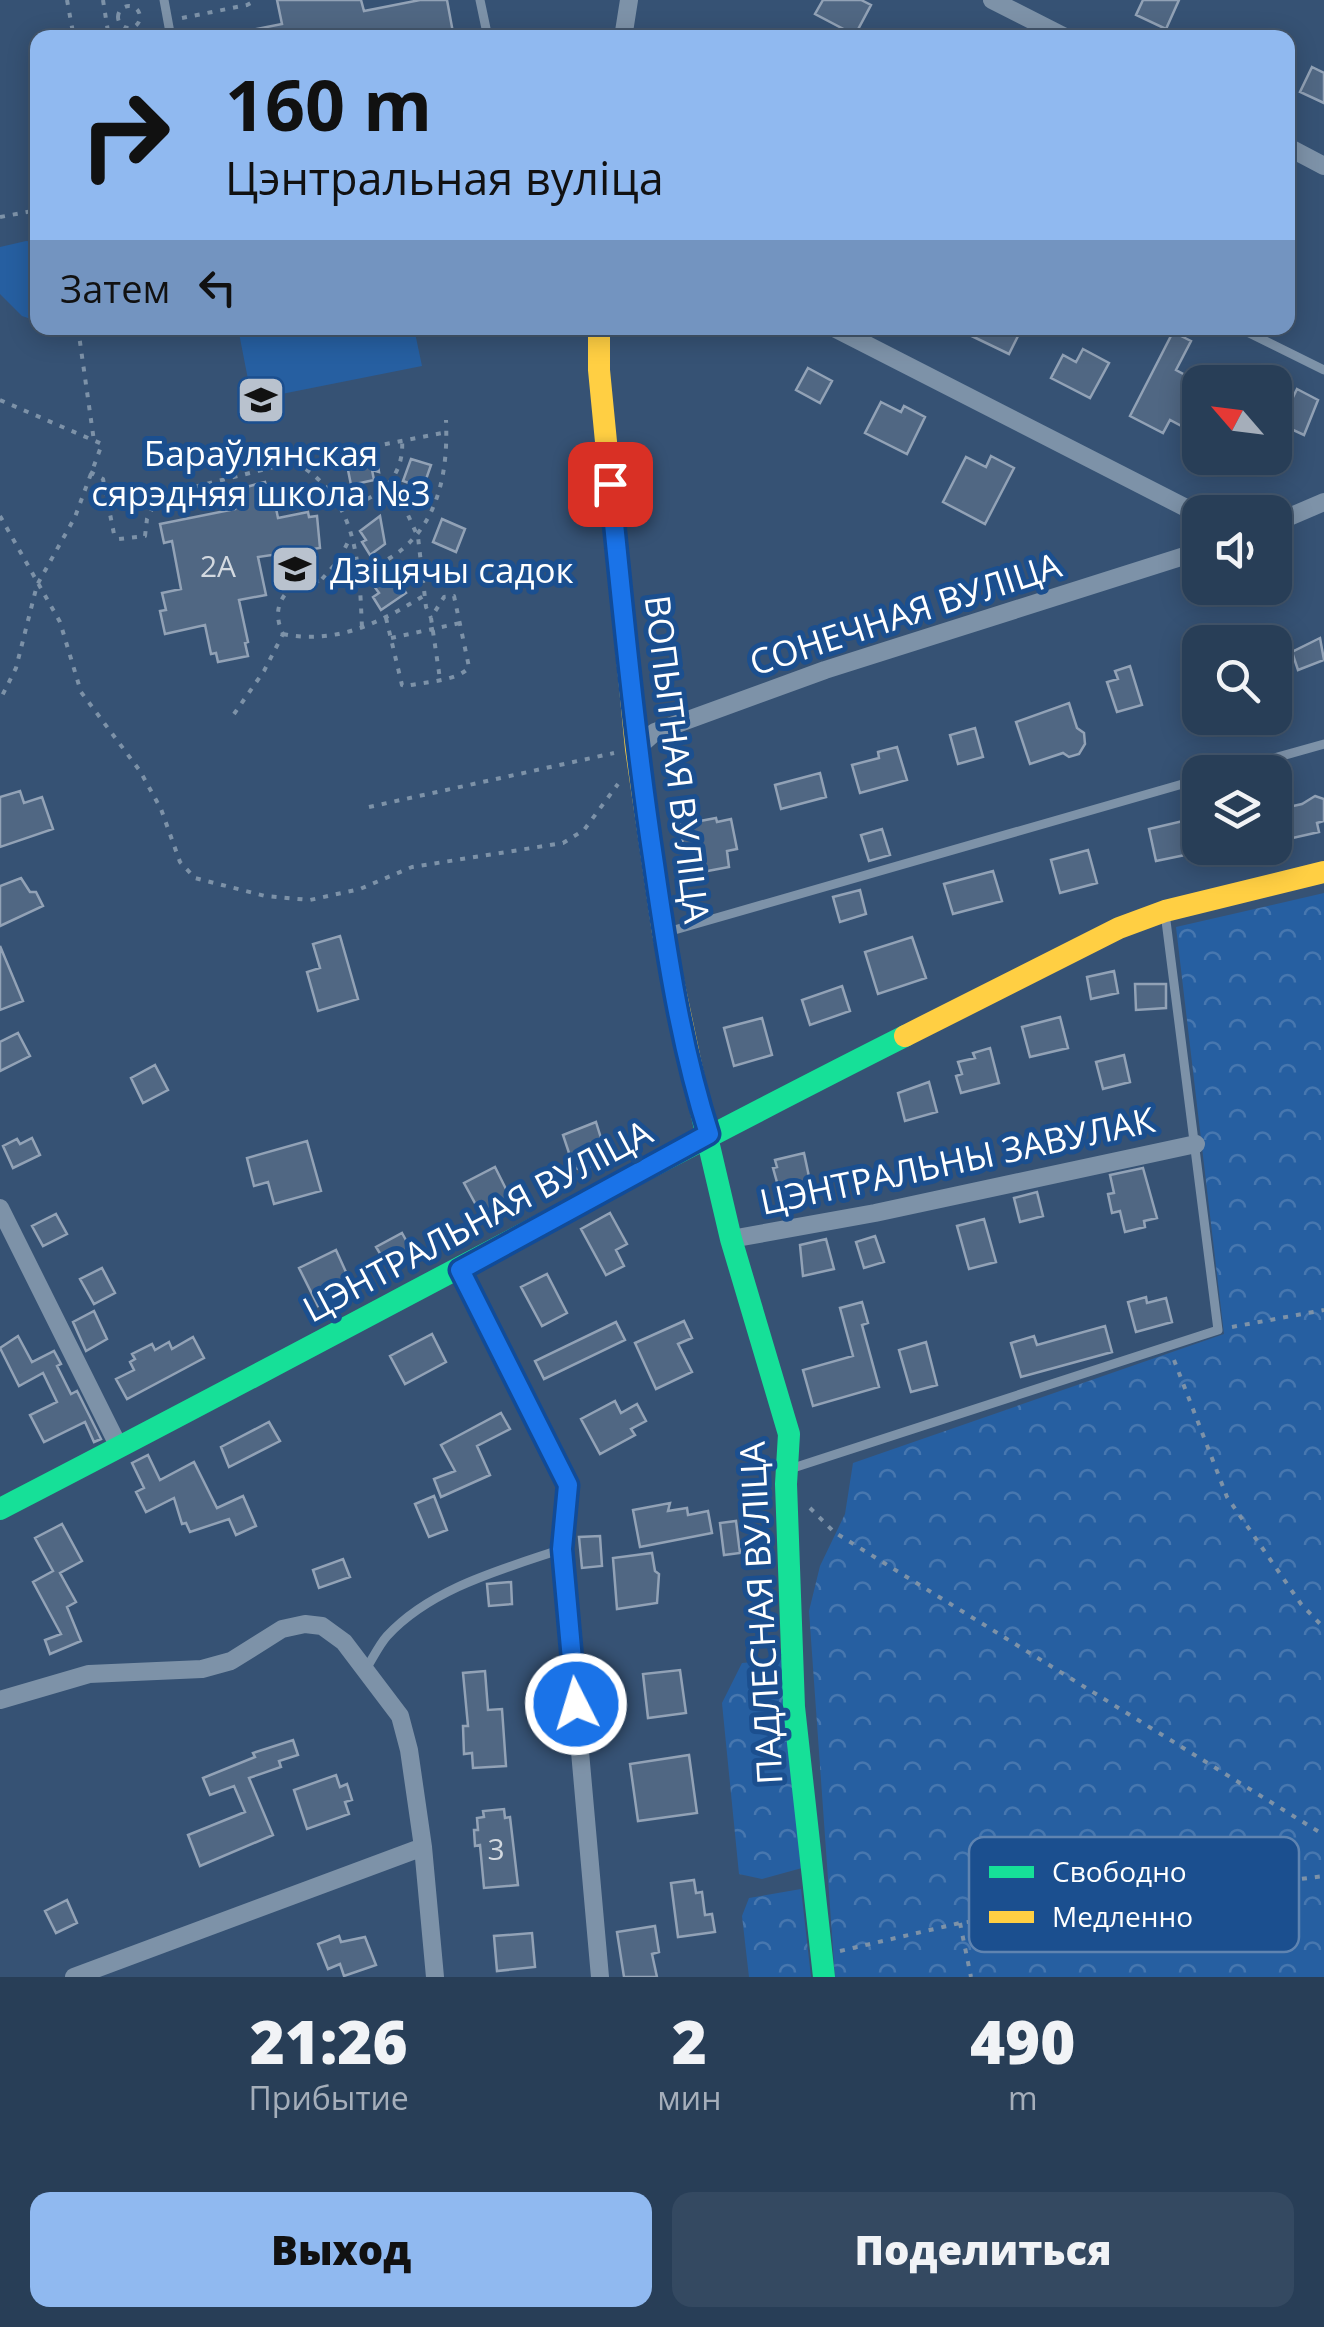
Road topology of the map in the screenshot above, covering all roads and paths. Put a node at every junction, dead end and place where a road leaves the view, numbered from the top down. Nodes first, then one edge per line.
1 (67, 0) edge
2 (103, 0) edge
3 (164, 0) edge
4 (256, 0) edge
5 (480, 0) edge
6 (628, 0) edge
7 (992, 0) edge
8 (128, 3) edge
9 (119, 18) junction
10 (106, 20) junction
11 (168, 20) junction
12 (131, 28) joint
13 (73, 30) edge
14 (108, 30) edge
15 (170, 30) edge
16 (486, 30) edge
17 (625, 30) edge
18 (1051, 30) edge
19 (1295, 152) edge
20 (1324, 166) edge
21 (30, 211) edge
22 (0, 217) edge
23 (79, 335) edge
24 (600, 335) edge
25 (848, 335) edge
26 (1253, 335) edge
27 (1324, 370) edge
28 (0, 400) edge
29 (446, 420) dead end
30 (447, 432) junction
31 (402, 440) junction
32 (94, 441) junction
33 (294, 462) junction
34 (90, 472) junction
35 (392, 480) junction
36 (1324, 502) edge
37 (342, 506) junction
38 (1182, 506) edge
39 (0, 516) edge
40 (1292, 516) edge
41 (418, 537) junction
42 (350, 538) junction
43 (1182, 557) edge
44 (360, 572) junction
45 (322, 579) junction
46 (38, 585) junction
47 (424, 595) junction
48 (386, 618) junction
49 (431, 618) junction
50 (460, 623) junction
51 (362, 628) junction
52 (432, 629) junction
53 (284, 634) junction
54 (391, 638) junction
55 (440, 679) junction
56 (0, 700) edge
57 (234, 714) dead end
58 (1324, 744) edge
59 (629, 750) junction
60 (1285, 755) edge
61 (621, 780) dead end
62 (1182, 785) edge
63 (369, 806) dead end
64 (1324, 872) edge
65 (1164, 911) junction
66 (663, 933) junction
67 (709, 1134) junction
68 (1196, 1144) junction
69 (0, 1208) edge
70 (731, 1238) junction
71 (460, 1270) junction
72 (1324, 1310) edge
73 (1218, 1330) junction
74 (1169, 1346) junction
75 (119, 1447) junction
76 (788, 1470) junction
77 (0, 1510) edge
78 (834, 1532) dead end
79 (562, 1549) junction
80 (1324, 1628) edge
81 (366, 1669) junction
82 (0, 1700) edge
83 (1324, 1834) edge
84 (422, 1847) junction
85 (1324, 1876) edge
86 (1299, 1879) edge
87 (969, 1922) edge
88 (960, 1923) junction
89 (823, 1966) edge
90 (74, 1977) edge
91 (435, 1977) edge
92 (600, 1977) edge
93 (971, 1977) edge

1 - 13 path
2 - 10 path
3 - 11 lane
4 - 11 path
5 - 16 lane
6 - 17 street
7 - 18 street
8 - 9 path
8 - 12 path
9 - 10 path
9 - 12 path
10 - 14 path
11 - 15 lane
19 - 20 street
21 - 22 path
23 - 32 path
24 - 59 street, ВОПЫТНАЯ ВУЛІЦА
25 - 38 street
26 - 27 lane
28 - 32 path
29 - 30 path
30 - 31 path
30 - 41 path
31 - 33 path
31 - 35 path
32 - 34 path
33 - 34 path
33 - 37 path
34 - 46 path
35 - 37 path
35 - 41 path
36 - 40 street
37 - 42 path
39 - 46 path
41 - 44 path
41 - 47 path
42 - 44 path
42 - 45 path
43 - 59 street, СОНЕЧНАЯ ВУЛІЦА
44 - 45 path
44 - 51 path
45 - 53 path
46 - 56 path
46 - 61 path
47 - 48 path
47 - 49 path
48 - 51 path
48 - 54 path
49 - 50 path
49 - 52 path
50 - 52 path
50 - 55 path
51 - 53 path
52 - 54 path
52 - 55 path
53 - 57 path
54 - 55 path
58 - 60 lane
59 - 63 path
59 - 66 street, ВОПЫТНАЯ ВУЛІЦА
62 - 66 lane
64 - 65 street, ЦЭНТРАЛЬНАЯ ВУЛІЦА
65 - 67 street, ЦЭНТРАЛЬНАЯ ВУЛІЦА
65 - 68 lane
66 - 67 street, ВОПЫТНАЯ ВУЛІЦА
67 - 70 street, ПАДЛЕСНАЯ ВУЛІЦА
67 - 71 street, ЦЭНТРАЛЬНАЯ ВУЛІЦА
68 - 70 street, ЦЭНТРАЛЬНЫ ЗАВУЛАК
68 - 73 lane
69 - 75 street
70 - 76 street, ПАДЛЕСНАЯ ВУЛІЦА
71 - 75 street, ЦЭНТРАЛЬНАЯ ВУЛІЦА
71 - 79 street
72 - 73 path
73 - 74 lane
74 - 76 lane
74 - 80 path
75 - 77 street, ЦЭНТРАЛЬНАЯ ВУЛІЦА
76 - 89 street, ПАДЛЕСНАЯ ВУЛІЦА
78 - 83 path
79 - 81 lane
79 - 92 street
81 - 82 street
81 - 84 street
84 - 90 street
84 - 91 street
85 - 86 path
87 - 88 path
88 - 89 path
88 - 93 path

